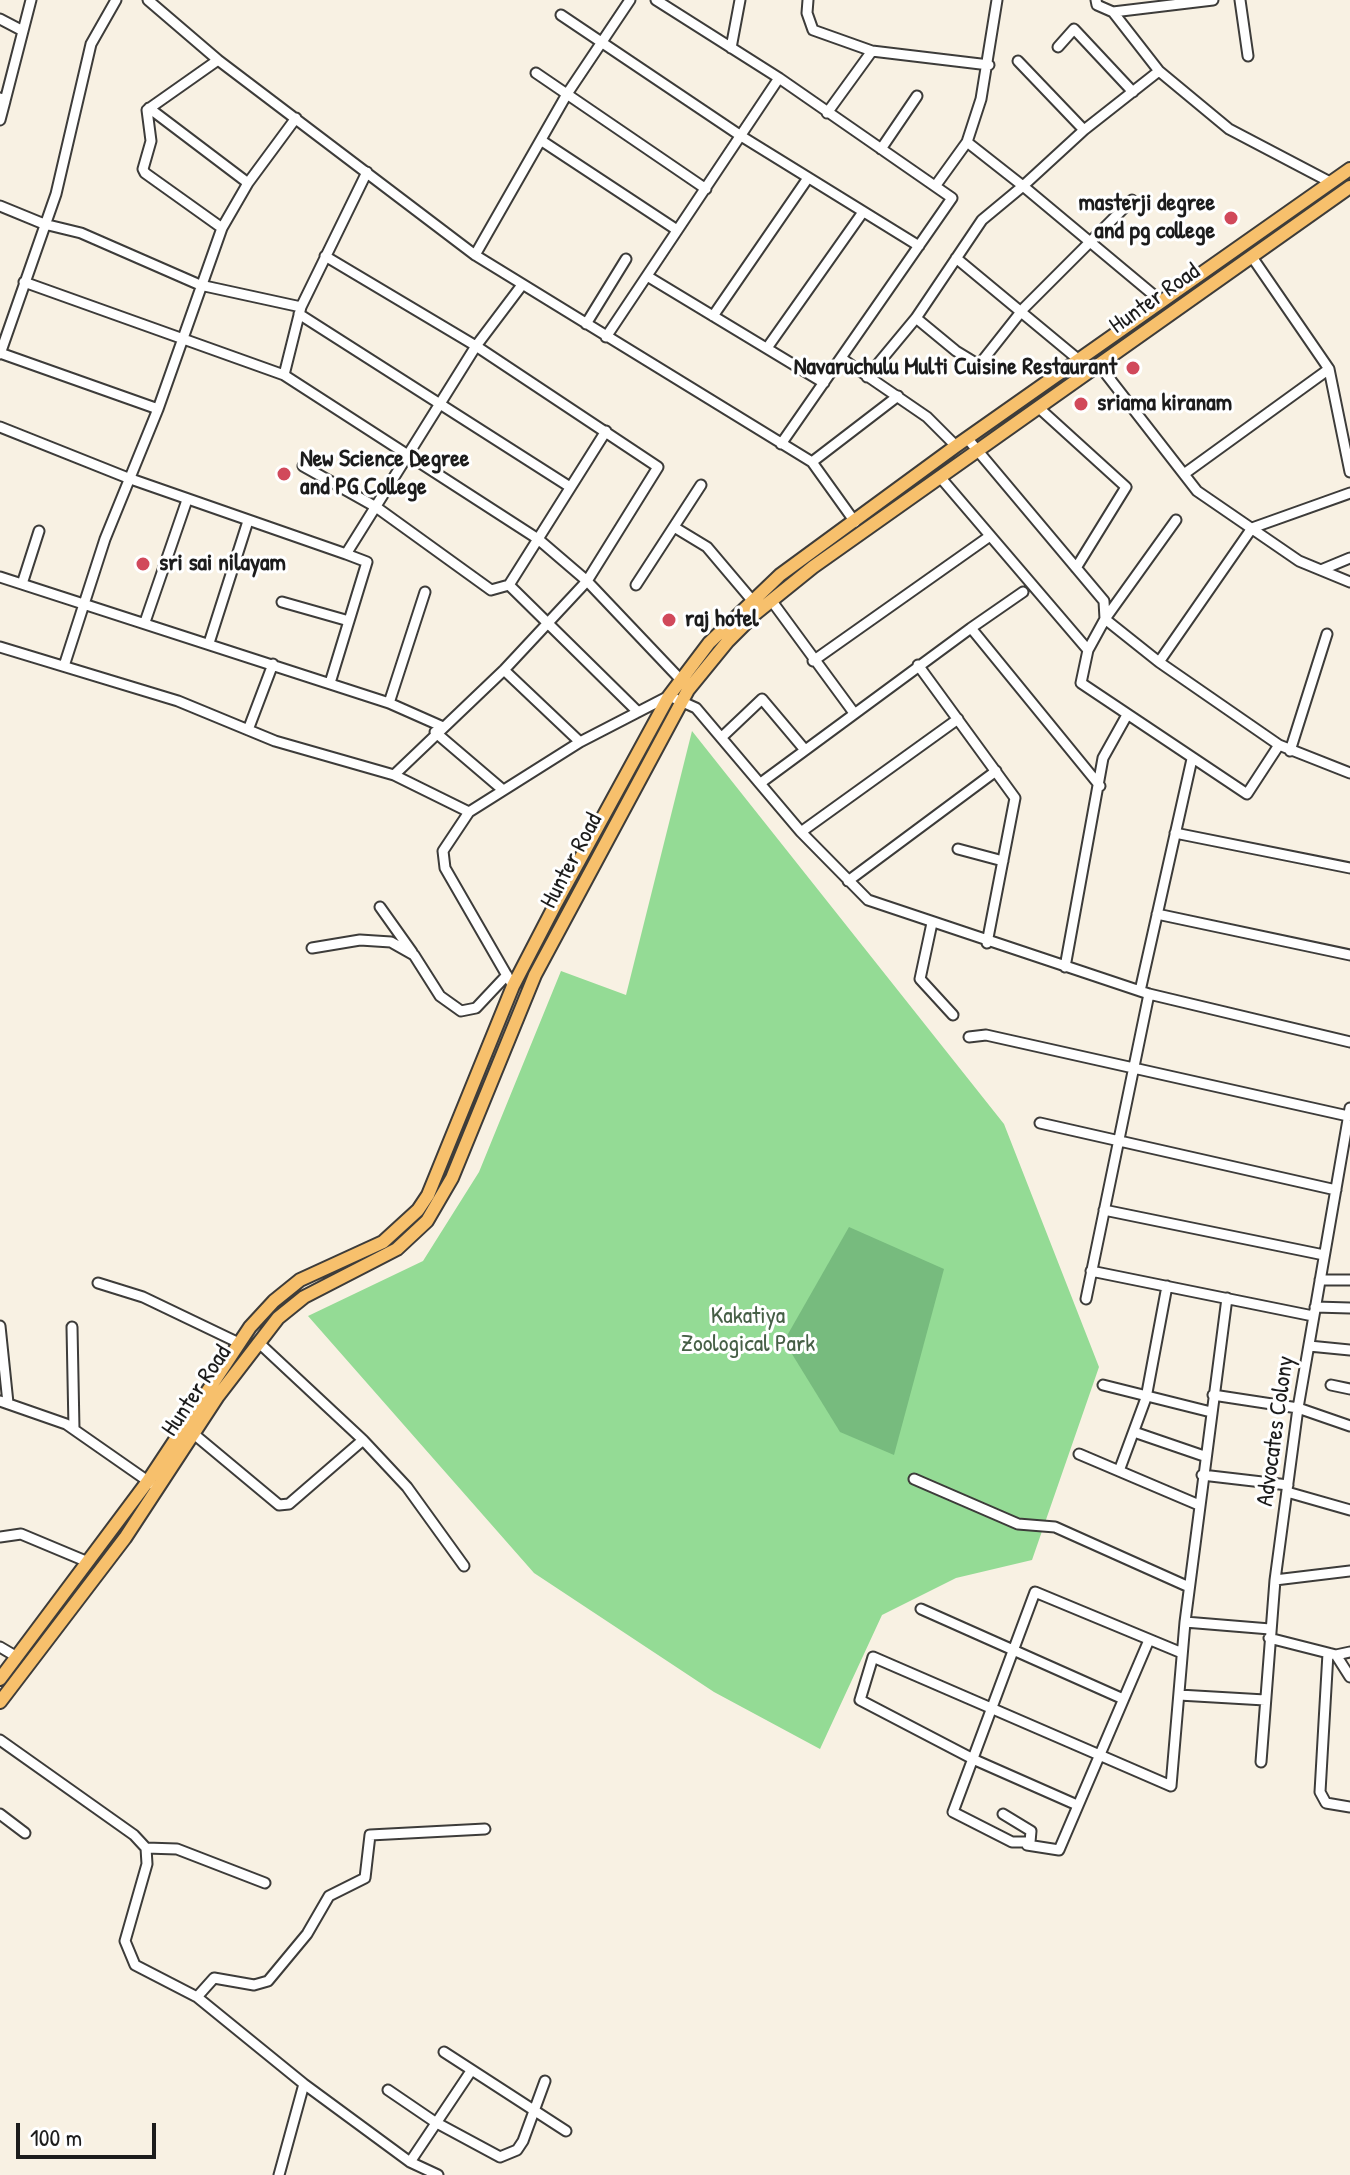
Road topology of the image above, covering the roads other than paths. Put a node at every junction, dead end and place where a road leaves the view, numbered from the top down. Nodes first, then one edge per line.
1 (31, 0) edge
2 (116, 0) edge
3 (148, 0) edge
4 (630, 0) edge
5 (656, 0) edge
6 (740, 0) edge
7 (808, 0) edge
8 (997, 0) edge
9 (1096, 0) edge
10 (1213, 0) edge
11 (1240, 0) edge
12 (1113, 12) junction
13 (561, 15) dead end
14 (0, 19) edge
15 (23, 31) junction
16 (600, 42) junction
17 (1058, 47) dead end
18 (731, 48) junction
19 (872, 51) junction
20 (1248, 56) dead end
21 (218, 60) junction
22 (1018, 61) dead end
23 (989, 65) junction
24 (1159, 71) junction
25 (536, 73) dead end
26 (779, 78) junction
27 (1133, 92) junction
28 (567, 94) junction
29 (917, 96) dead end
30 (2, 99) edge
31 (149, 108) junction
32 (827, 113) junction
33 (296, 118) junction
34 (0, 120) edge
35 (1084, 130) junction
36 (741, 136) junction
37 (542, 141) junction
38 (967, 142) junction
39 (881, 149) junction
40 (1350, 169) edge
41 (367, 172) junction
42 (808, 178) junction
43 (1330, 182) junction
44 (248, 183) junction
45 (936, 185) junction
46 (1023, 186) junction
47 (1350, 187) edge
48 (706, 189) junction
49 (1132, 200) dead end
50 (0, 206) edge
51 (863, 212) junction
52 (44, 224) junction
53 (222, 228) junction
54 (677, 230) junction
55 (1089, 241) junction
56 (919, 246) junction
57 (475, 255) junction
58 (325, 256) junction
59 (1252, 257) junction
60 (956, 258) junction
61 (626, 259) dead end
62 (647, 276) junction
63 (24, 282) junction
64 (200, 285) junction
65 (522, 285) junction
66 (1162, 302) junction
67 (300, 310) junction
68 (1021, 312) junction
69 (713, 316) junction
70 (916, 318) junction
71 (586, 324) junction
72 (606, 337) junction
73 (182, 340) junction
74 (476, 346) junction
75 (767, 348) junction
76 (0, 353) edge
77 (841, 358) junction
78 (1079, 360) junction
79 (1099, 365) junction
80 (1329, 369) junction
81 (284, 375) junction
82 (867, 377) junction
83 (824, 383) junction
84 (898, 396) junction
85 (441, 403) junction
86 (1039, 408) junction
87 (158, 409) junction
88 (1345, 419) edge
89 (0, 427) edge
90 (606, 431) junction
91 (967, 438) junction
92 (781, 444) junction
93 (956, 446) junction
94 (978, 451) junction
95 (409, 454) junction
96 (812, 462) junction
97 (303, 466) dead end
98 (1350, 472) edge
99 (1184, 474) junction
100 (940, 477) junction
101 (128, 478) junction
102 (701, 485) dead end
103 (570, 487) junction
104 (1350, 493) edge
105 (187, 500) junction
106 (376, 507) junction
107 (864, 520) junction
108 (1176, 520) dead end
109 (248, 521) junction
110 (674, 527) junction
111 (1252, 528) junction
112 (39, 531) dead end
113 (990, 536) junction
114 (538, 539) junction
115 (346, 554) junction
116 (1350, 558) edge
117 (1076, 568) junction
118 (1321, 570) junction
119 (0, 577) edge
120 (587, 581) junction
121 (1350, 582) edge
122 (22, 584) junction
123 (509, 585) junction
124 (636, 585) dead end
125 (425, 592) dead end
126 (1023, 592) dead end
127 (751, 599) junction
128 (771, 600) junction
129 (282, 602) dead end
130 (85, 603) junction
131 (1105, 619) junction
132 (349, 621) junction
133 (549, 621) junction
134 (145, 622) junction
135 (971, 628) junction
136 (1327, 634) dead end
137 (209, 643) junction
138 (0, 647) edge
139 (1088, 650) junction
140 (813, 661) junction
141 (1159, 662) junction
142 (273, 664) junction
143 (918, 665) junction
144 (64, 666) junction
145 (504, 670) junction
146 (680, 679) junction
147 (330, 683) junction
148 (669, 696) junction
149 (683, 700) junction
150 (389, 703) junction
151 (638, 712) junction
152 (854, 713) junction
153 (1127, 715) junction
154 (958, 719) junction
155 (438, 729) junction
156 (248, 730) junction
157 (723, 736) junction
158 (580, 742) junction
159 (1279, 745) junction
160 (805, 750) junction
161 (1290, 751) junction
162 (1192, 759) junction
163 (996, 771) junction
164 (1350, 773) edge
165 (394, 775) junction
166 (762, 782) junction
167 (1100, 786) junction
168 (503, 790) junction
169 (469, 812) junction
170 (801, 832) junction
171 (1175, 833) junction
172 (958, 849) dead end
173 (1003, 861) junction
174 (1350, 868) edge
175 (848, 881) junction
176 (380, 907) dead end
177 (1157, 914) junction
178 (932, 923) junction
179 (987, 943) junction
180 (312, 948) dead end
181 (414, 955) junction
182 (1350, 955) edge
183 (1065, 967) junction
184 (510, 980) junction
185 (1145, 992) junction
186 (953, 1015) dead end
187 (969, 1037) dead end
188 (1350, 1042) edge
189 (488, 1048) junction
190 (502, 1053) junction
191 (1134, 1067) junction
192 (1349, 1112) edge
193 (1040, 1123) dead end
194 (1119, 1142) junction
195 (1336, 1190) junction
196 (1104, 1210) junction
197 (1324, 1255) junction
198 (1091, 1271) junction
199 (1320, 1280) junction
200 (1350, 1280) edge
201 (98, 1283) dead end
202 (1167, 1286) junction
203 (1227, 1298) junction
204 (1086, 1299) dead end
205 (1350, 1308) edge
206 (1314, 1311) junction
207 (0, 1326) edge
208 (72, 1327) dead end
209 (258, 1342) junction
210 (239, 1343) junction
211 (1309, 1346) junction
212 (1350, 1350) edge
213 (1103, 1385) dead end
214 (1331, 1385) dead end
215 (1350, 1389) edge
216 (1213, 1395) junction
217 (1146, 1398) junction
218 (4, 1402) edge
219 (1298, 1408) junction
220 (1211, 1412) junction
221 (1350, 1426) edge
222 (74, 1429) junction
223 (1134, 1432) junction
224 (195, 1435) junction
225 (363, 1440) junction
226 (1079, 1454) dead end
227 (1204, 1456) junction
228 (1119, 1471) junction
229 (1202, 1475) junction
230 (914, 1479) dead end
231 (153, 1485) junction
232 (1287, 1489) junction
233 (1199, 1505) junction
234 (1350, 1510) edge
235 (0, 1537) edge
236 (88, 1562) junction
237 (464, 1566) dead end
238 (1350, 1571) edge
239 (1275, 1580) junction
240 (1189, 1587) junction
241 (921, 1609) dead end
242 (1185, 1622) junction
243 (1270, 1634) junction
244 (1149, 1640) junction
245 (0, 1647) edge
246 (1014, 1650) junction
247 (1350, 1652) edge
248 (1182, 1653) junction
249 (1332, 1654) junction
250 (17, 1657) junction
251 (1350, 1677) edge
252 (0, 1679) edge
253 (1179, 1695) junction
254 (1121, 1698) junction
255 (1265, 1700) junction
256 (0, 1702) edge
257 (993, 1710) junction
258 (0, 1740) edge
259 (1097, 1756) junction
260 (975, 1760) junction
261 (1261, 1762) dead end
262 (1077, 1805) junction
263 (1350, 1807) edge
264 (0, 1814) edge
265 (1003, 1814) dead end
266 (485, 1829) dead end
267 (25, 1833) dead end
268 (1027, 1845) junction
269 (146, 1848) junction
270 (265, 1883) dead end
271 (197, 1997) junction
272 (444, 2052) dead end
273 (471, 2071) junction
274 (545, 2081) dead end
275 (304, 2084) junction
276 (388, 2090) dead end
277 (534, 2112) junction
278 (435, 2122) junction
279 (566, 2131) dead end
280 (410, 2162) junction
281 (279, 2175) edge
282 (438, 2175) edge

1 - 15 street
2 - 52 street
3 - 21 street
4 - 16 street
5 - 18 street
6 - 18 street
7 - 19 street
8 - 23 street
9 - 12 street
10 - 12 street
11 - 20 street
12 - 24 street
13 - 16 street
14 - 15 street
15 - 30 street
16 - 28 street
16 - 36 street
17 - 27 street
18 - 26 street
19 - 23 street
19 - 32 street
21 - 31 street
21 - 33 street
22 - 35 street
23 - 38 street
24 - 27 street
24 - 43 street
25 - 28 street
26 - 32 street
26 - 36 street
27 - 35 street
28 - 37 street
28 - 48 street
29 - 39 street
30 - 34 street
31 - 44 street
31 - 53 street
32 - 39 street
33 - 41 street
33 - 44 street
35 - 46 street
36 - 42 street
36 - 48 street
37 - 54 street
37 - 57 street
38 - 45 street
38 - 46 street
39 - 45 street
40 - 43 main road, Hunter Road
41 - 57 street
41 - 58 street
42 - 51 street
42 - 69 street
43 - 66 main road, Hunter Road
44 - 53 street
45 - 56 street
46 - 55 street
46 - 60 street
47 - 59 main road, Hunter Road
48 - 54 street
49 - 55 street
50 - 52 street
51 - 56 street
51 - 75 street
52 - 63 street
52 - 64 street
53 - 64 street
54 - 62 street
55 - 66 street
55 - 68 street
56 - 77 street
57 - 65 street
58 - 67 street
58 - 74 street
59 - 79 main road, Hunter Road
59 - 80 street
60 - 68 street
60 - 70 street
61 - 71 street
62 - 69 street
62 - 72 street
63 - 73 street
63 - 76 street
64 - 67 street
64 - 73 street
65 - 71 street
65 - 74 street
66 - 78 main road, Hunter Road
67 - 81 street
67 - 85 street
68 - 70 street
68 - 78 street
69 - 75 street
70 - 82 street
71 - 72 street
72 - 92 street
73 - 81 street
73 - 87 street
74 - 85 street
74 - 90 street
75 - 83 street
76 - 87 street
77 - 82 street
77 - 83 street
78 - 91 main road, Hunter Road
79 - 86 main road, Hunter Road
79 - 99 street
80 - 88 street
80 - 99 street
81 - 95 street
82 - 84 street
83 - 92 street
84 - 93 street
84 - 96 street
85 - 95 street
85 - 103 street
86 - 94 main road, Hunter Road
86 - 117 street
87 - 101 street
88 - 98 street
89 - 101 street
90 - 103 street
90 - 120 street
91 - 93 main road, Hunter Road
91 - 94 street
92 - 96 street
93 - 107 main road, Hunter Road
94 - 100 main road, Hunter Road
94 - 117 street
95 - 106 street
95 - 114 street
96 - 107 street
97 - 106 street
99 - 111 street
100 - 107 main road, Hunter Road
100 - 113 street
101 - 105 street
101 - 130 street
102 - 110 street
103 - 114 street
104 - 111 street
105 - 109 street
105 - 134 street
106 - 115 street
106 - 123 street
107 - 127 main road, Hunter Road
107 - 128 main road, Hunter Road
108 - 131 street
109 - 115 street
109 - 137 street
110 - 124 street
110 - 127 street
111 - 118 street
111 - 141 street
112 - 122 street
113 - 139 street
113 - 140 street
114 - 120 street
114 - 123 street
115 - 132 street
116 - 118 street
117 - 131 street
118 - 121 street
119 - 122 street
120 - 133 street
120 - 146 street
122 - 130 street
123 - 133 street
125 - 150 street
126 - 135 street
127 - 146 main road, Hunter Road
128 - 140 street
128 - 149 main road, Hunter Road
129 - 132 street
130 - 134 street
130 - 144 street
131 - 139 street
131 - 141 street
132 - 147 street
133 - 145 street
133 - 151 street
134 - 137 street
135 - 143 street
135 - 167 street
136 - 161 street
137 - 142 street
138 - 144 street
139 - 153 street
140 - 152 street
141 - 159 street
142 - 147 street
142 - 156 street
143 - 152 street
143 - 154 street
144 - 156 street
145 - 155 street
145 - 158 street
146 - 148 main road, Hunter Road
147 - 150 street
148 - 149 street
148 - 151 street
148 - 184 main road, Hunter Road
149 - 157 street
149 - 190 main road, Hunter Road
150 - 155 street
151 - 158 street
152 - 160 street
153 - 162 street
153 - 167 street
154 - 163 street
154 - 170 street
155 - 165 street
155 - 168 street
156 - 165 street
157 - 160 street
157 - 166 street
158 - 168 street
159 - 161 street
159 - 162 street
160 - 166 street
161 - 164 street
162 - 171 street
163 - 173 street
163 - 175 street
165 - 169 street
166 - 170 street
167 - 183 street
168 - 169 street
169 - 184 street
170 - 175 street
171 - 174 street
171 - 177 street
172 - 173 street
173 - 179 street
175 - 178 street
176 - 181 street
177 - 182 street
177 - 185 street
178 - 179 street
178 - 186 street
179 - 183 street
180 - 181 street
181 - 184 street
183 - 185 street
184 - 189 main road, Hunter Road
185 - 188 street
185 - 191 street
187 - 191 street
189 - 190 main road
189 - 210 main road, Hunter Road
190 - 209 main road, Hunter Road
191 - 192 street
191 - 194 street
192 - 195 street, Advocates Colony
193 - 194 street
194 - 195 street
194 - 196 street
195 - 197 street, Advocates Colony
196 - 197 street
196 - 198 street
197 - 199 street, Advocates Colony
198 - 202 street
198 - 204 street
199 - 200 street
199 - 206 street, Advocates Colony
201 - 210 street
202 - 203 street
202 - 217 street
203 - 206 street
203 - 216 street
205 - 206 street
206 - 211 street, Advocates Colony
207 - 218 street
208 - 222 street
209 - 224 main road, Hunter Road
209 - 225 street
210 - 231 main road, Hunter Road
211 - 212 street
211 - 219 street, Advocates Colony
213 - 217 street
214 - 215 street
216 - 219 street
216 - 220 street
217 - 220 street
217 - 223 street
218 - 222 street
219 - 221 street
219 - 232 street, Advocates Colony
220 - 227 street
222 - 231 street
223 - 227 street
223 - 228 street
224 - 225 street
224 - 231 main road, Hunter Road
225 - 237 street
226 - 228 street
227 - 229 street
228 - 233 street
229 - 232 street
229 - 233 street
230 - 240 street
231 - 236 main road, Hunter Road
231 - 256 main road, Hunter Road
232 - 234 street
232 - 239 street, Advocates Colony
233 - 240 street
235 - 236 street
236 - 250 main road, Hunter Road
238 - 239 street
239 - 243 street, Advocates Colony
240 - 242 street
241 - 246 street
242 - 243 street
242 - 248 street
243 - 249 street
243 - 255 street, Advocates Colony
244 - 246 street
244 - 248 street
244 - 254 street
245 - 250 street
246 - 254 street
246 - 257 street
247 - 249 street
248 - 253 street
249 - 251 street
249 - 263 street
250 - 252 main road, Hunter Road
253 - 255 street
253 - 259 street
254 - 259 street
255 - 261 street, Advocates Colony
257 - 259 street
257 - 260 street
257 - 260 street
258 - 269 street
259 - 262 street
260 - 262 street
260 - 268 street
262 - 268 street
264 - 267 street
265 - 268 street
266 - 271 street
269 - 270 street
269 - 271 street
271 - 275 street
272 - 273 street
273 - 277 street
273 - 278 street
274 - 277 street
275 - 280 street
275 - 281 street
276 - 278 street
277 - 278 street
277 - 279 street
278 - 280 street
280 - 282 street

